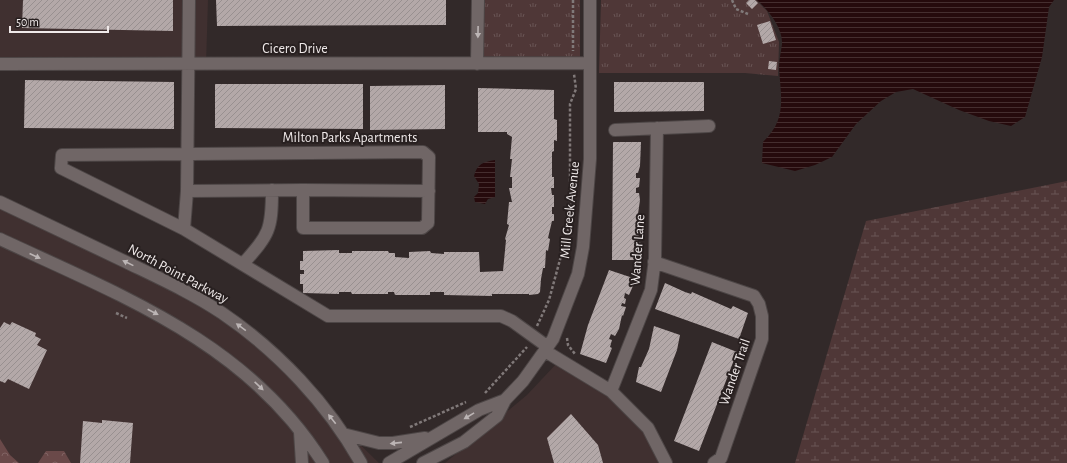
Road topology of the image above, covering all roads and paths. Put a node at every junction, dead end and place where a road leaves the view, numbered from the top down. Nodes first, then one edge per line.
1 (189, 0) edge
2 (478, 0) edge
3 (573, 0) edge
4 (590, 0) edge
5 (732, 0) edge
6 (748, 14) dead end
7 (574, 63) junction
8 (589, 63) junction
9 (0, 64) edge
10 (188, 64) junction
11 (477, 64) junction
12 (709, 126) dead end
13 (657, 128) junction
14 (615, 130) dead end
15 (188, 154) junction
16 (272, 190) junction
17 (303, 190) junction
18 (187, 191) junction
19 (429, 191) junction
20 (0, 202) edge
21 (184, 229) junction
22 (0, 240) edge
23 (654, 262) junction
24 (243, 264) junction
25 (116, 313) dead end
26 (127, 318) dead end
27 (533, 336) junction
28 (547, 349) junction
29 (611, 391) junction
30 (480, 396) dead end
31 (505, 400) junction
32 (467, 402) dead end
33 (406, 429) dead end
34 (300, 432) junction
35 (343, 434) junction
36 (434, 437) junction
37 (427, 462) edge
38 (302, 463) edge
39 (323, 463) edge
40 (361, 463) edge
41 (389, 463) edge
42 (666, 463) edge
43 (714, 463) edge

1 - 10 street
2 -> 11 street
3 - 7 path
4 - 8 street, Mill Creek Avenue
5 - 6 path
7 - 8 street, Cicero Drive
7 - 11 street, Cicero Drive
7 - 27 path
8 - 28 street, Mill Creek Avenue
9 - 10 street, Cicero Drive
10 - 11 street, Cicero Drive
10 - 15 street
12 - 13 street
13 - 14 street
13 - 23 street, Wander Lane
15 - 18 street
15 - 19 street, Milton Parks Apartments
15 - 21 street, Milton Parks Apartments
16 - 17 street
16 - 18 street
16 - 24 street
17 - 19 street
17 - 19 street, Milton Parks Apartments
18 - 21 street
35 -> 20 street, North Point Parkway
21 - 24 street, Milton Parks Apartments
22 -> 34 street
23 - 29 street, Wander Lane
23 - 43 street, Wander Trail
24 - 27 street, Milton Parks Apartments
25 - 26 path
27 - 28 street, Milton Parks Apartments
27 - 30 path
28 - 29 street
28 - 31 street, Mill Creek Avenue
29 - 42 street
31 -> 36 street, Mill Creek Avenue
31 - 37 street, Mill Creek Avenue
32 - 33 path
34 - 38 street
34 - 39 street
36 -> 35 street
35 - 40 street, North Point Parkway
36 - 41 street, Mill Creek Avenue

